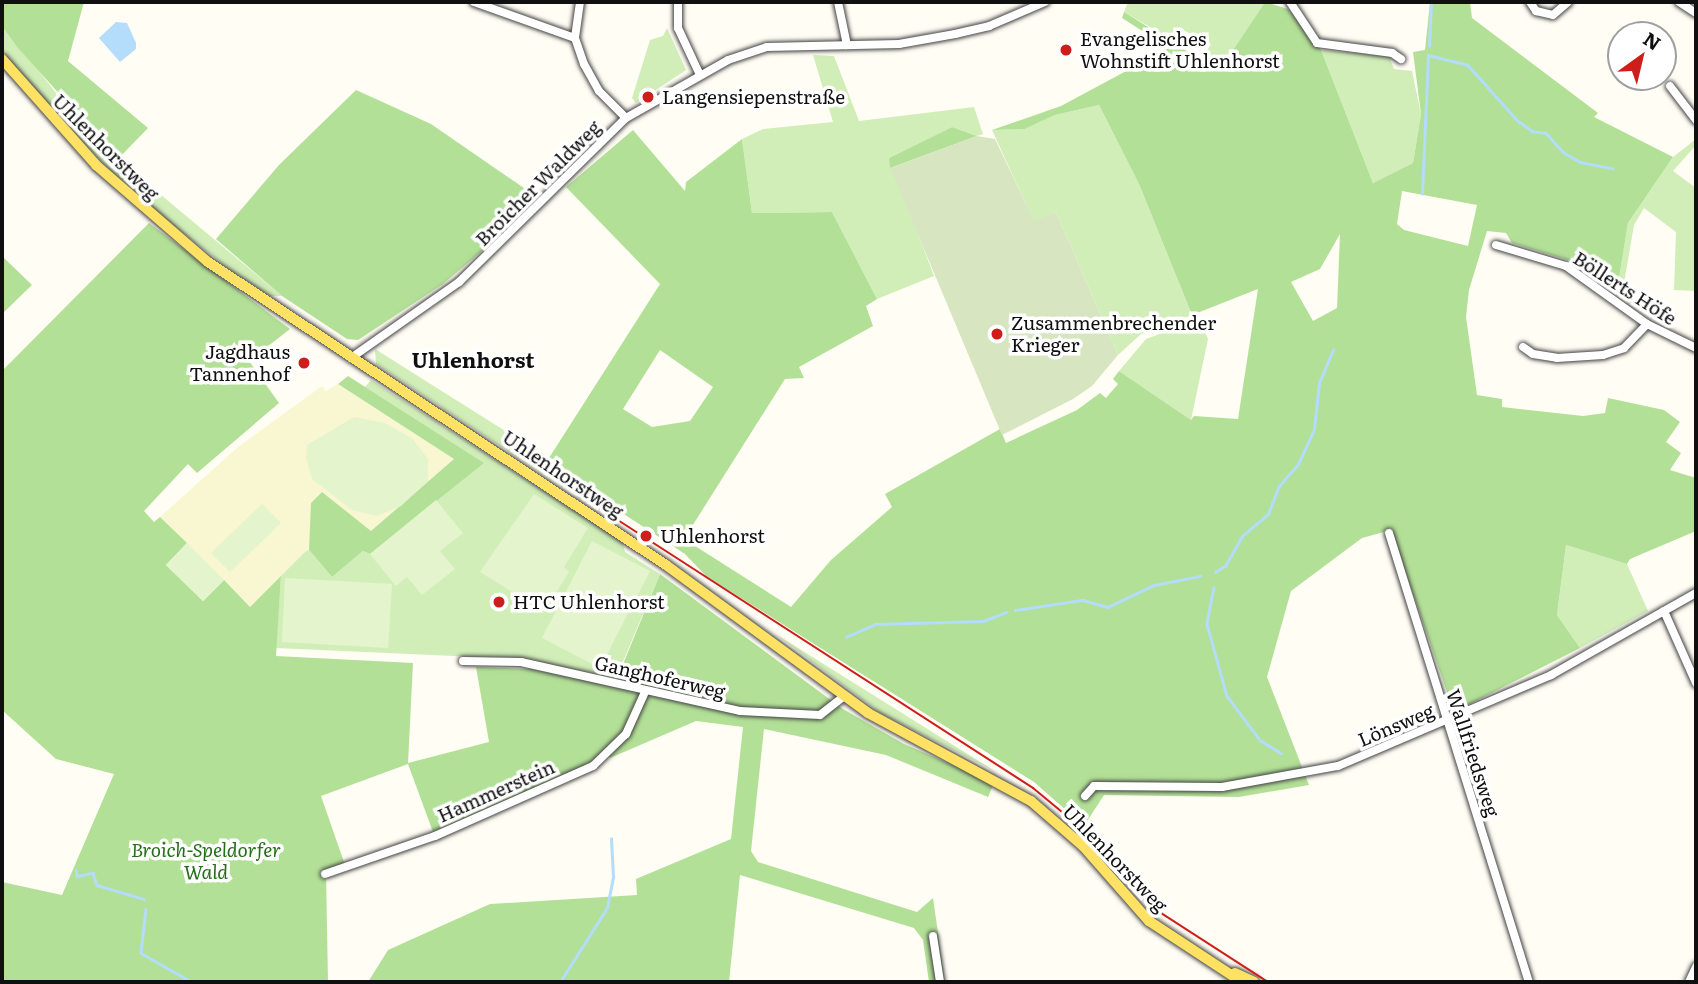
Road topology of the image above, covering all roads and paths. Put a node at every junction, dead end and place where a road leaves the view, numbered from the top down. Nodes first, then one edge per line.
1 (474, 2) edge
2 (580, 2) edge
3 (678, 2) edge
4 (838, 2) edge
5 (1045, 2) edge
6 (1290, 2) edge
7 (1530, 2) edge
8 (1568, 2) edge
9 (1678, 2) edge
10 (1696, 13) edge
11 (575, 38) junction
12 (847, 45) junction
13 (2, 59) edge
14 (1401, 59) dead end
15 (699, 75) junction
16 (1674, 91) edge
17 (626, 118) junction
18 (1696, 120) edge
19 (1496, 244) dead end
20 (1647, 324) junction
21 (1523, 346) dead end
22 (1696, 348) edge
23 (351, 358) junction
24 (1389, 533) dead end
25 (1696, 593) edge
26 (1664, 611) junction
27 (463, 661) dead end
28 (1696, 684) edge
29 (645, 692) junction
30 (844, 696) junction
31 (1448, 720) junction
32 (1086, 796) dead end
33 (325, 874) dead end
34 (933, 936) dead end
35 (1696, 967) edge
36 (1223, 968) junction
37 (940, 982) edge
38 (1242, 982) edge
39 (1254, 982) edge
40 (1529, 982) edge
41 (1689, 982) edge

1 - 11 street
2 - 11 street
3 - 15 street
4 - 12 street
5 - 12 street, Broicher Waldweg
6 - 14 street
7 - 8 street
9 - 10 street
11 - 17 street
12 - 15 street, Broicher Waldweg
13 - 23 main road, Uhlenhorstweg
15 - 17 street, Broicher Waldweg
16 - 18 street
17 - 23 street, Broicher Waldweg
19 - 20 street, Böllerts Höfe
20 - 21 street
20 - 22 street, Böllerts Höfe
23 - 30 main road, Uhlenhorstweg
24 - 31 street, Wallfriedsweg
25 - 26 street, Lönsweg
26 - 28 street
26 - 31 street, Lönsweg
27 - 29 street, Ganghoferweg
29 - 30 street, Ganghoferweg
29 - 33 street, Hammerstein
30 - 36 main road, Uhlenhorstweg
31 - 32 street, Lönsweg
31 - 40 street, Wallfriedsweg
34 - 37 street
35 - 41 street
36 - 38 main road, Uhlenhorstweg
36 - 39 main road, Uhlenhorstweg

